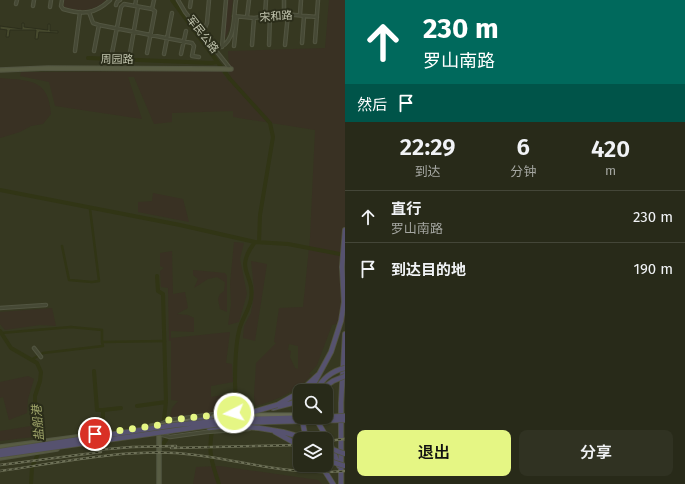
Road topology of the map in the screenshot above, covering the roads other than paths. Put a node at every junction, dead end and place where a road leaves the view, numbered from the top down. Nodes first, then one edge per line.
1 (17, 0) edge
2 (34, 0) edge
3 (51, 0) edge
4 (62, 0) edge
5 (110, 0) edge
6 (136, 0) edge
7 (154, 0) edge
8 (178, 0) edge
9 (191, 0) edge
10 (209, 0) edge
11 (226, 0) edge
12 (236, 0) edge
13 (249, 0) edge
14 (266, 0) edge
15 (284, 0) edge
16 (301, 0) edge
17 (318, 0) edge
18 (16, 4) dead end
19 (33, 6) dead end
20 (136, 6) junction
21 (50, 7) dead end
22 (190, 7) dead end
23 (152, 9) junction
24 (80, 12) junction
25 (89, 12) junction
26 (172, 13) dead end
27 (284, 14) junction
28 (288, 14) junction
29 (300, 15) junction
30 (235, 16) junction
31 (265, 16) junction
32 (270, 16) junction
33 (304, 16) junction
34 (247, 17) junction
35 (317, 17) junction
36 (254, 18) junction
37 (99, 25) junction
38 (116, 28) junction
39 (205, 28) dead end
40 (186, 30) dead end
41 (134, 32) junction
42 (150, 35) junction
43 (167, 38) junction
44 (184, 41) junction
45 (316, 42) dead end
46 (302, 43) dead end
47 (285, 44) dead end
48 (269, 45) dead end
49 (234, 46) dead end
50 (252, 46) dead end
51 (222, 47) junction
52 (214, 49) junction
53 (75, 51) dead end
54 (94, 51) dead end
55 (112, 53) dead end
56 (130, 53) dead end
57 (147, 53) dead end
58 (164, 54) dead end
59 (181, 54) dead end
60 (199, 57) dead end
61 (230, 68) joint
62 (0, 70) edge
63 (345, 230) edge
64 (345, 302) edge
65 (46, 305) dead end
66 (1, 308) edge
67 (345, 334) edge
68 (34, 348) dead end
69 (41, 357) dead end
70 (345, 368) edge
71 (320, 374) junction
72 (345, 376) edge
73 (309, 384) edge
74 (314, 384) edge
75 (322, 384) edge
76 (328, 384) edge
77 (293, 396) edge
78 (293, 403) edge
79 (268, 409) junction
80 (213, 415) junction
81 (293, 416) edge
82 (333, 416) edge
83 (345, 416) edge
84 (293, 417) edge
85 (345, 420) edge
86 (320, 424) edge
87 (159, 425) junction
88 (175, 428) junction
89 (259, 428) junction
90 (160, 432) junction
91 (293, 435) edge
92 (293, 442) edge
93 (0, 448) edge
94 (333, 450) edge
95 (0, 451) edge
96 (345, 454) edge
97 (0, 456) edge
98 (333, 462) edge
99 (345, 466) edge
100 (326, 472) edge
101 (341, 474) junction
102 (160, 484) edge
103 (332, 484) edge
104 (341, 484) edge

1 - 18 street
2 - 19 street
3 - 21 street
4 - 24 street
5 - 25 street
6 - 20 street
7 - 23 street
8 - 52 street, 军民公路
9 - 22 street
10 - 39 street
11 - 51 street
12 - 30 street
13 - 34 street
14 - 31 street
15 - 27 street
16 - 29 street
17 - 35 street
20 - 23 street
20 - 38 street
20 - 41 street
23 - 42 street
24 - 25 street
24 - 53 street
25 - 37 street
26 - 43 street
27 - 28 street, 宋和路
27 - 32 street, 宋和路
28 - 29 street, 宋和路
28 - 47 street
29 - 33 street, 宋和路
30 - 34 street, 宋和路
30 - 49 street
30 - 51 street
31 - 32 street, 宋和路
31 - 36 street, 宋和路
32 - 48 street
33 - 35 street, 宋和路
33 - 46 street
34 - 36 street, 宋和路
35 - 45 street
36 - 50 street
37 - 38 street
37 - 54 street
38 - 41 street
38 - 55 street
40 - 44 street
41 - 42 street
41 - 56 street
42 - 43 street
42 - 57 street
43 - 44 street
43 - 58 street
44 - 59 street
44 - 60 street
51 - 52 street
52 - 61 street, 军民公路
61 - 62 main road, 周园路
63 - 64 highway
64 - 71 highway
65 - 66 street
67 - 101 highway
68 - 69 street
70 - 75 highway, bridge
71 - 73 highway
71 - 74 highway
72 - 76 highway, bridge
77 - 79 highway, bridge
78 - 79 highway, bridge
79 - 88 highway, bridge
80 - 81 main road, bridge
80 - 87 main road
80 - 90 street, bridge
82 - 83 highway, bridge
84 - 88 highway, bridge
85 - 88 highway, bridge
85 - 90 main road, bridge
86 - 101 highway
87 - 90 main road
87 - 93 main road, bridge
88 - 89 highway, bridge
88 - 95 highway, bridge
88 - 97 highway, bridge
89 - 91 highway
89 - 92 highway
90 - 97 main road, bridge
90 - 102 main road
94 - 96 highway, bridge
98 - 99 highway, bridge
100 - 103 highway
101 - 104 highway

